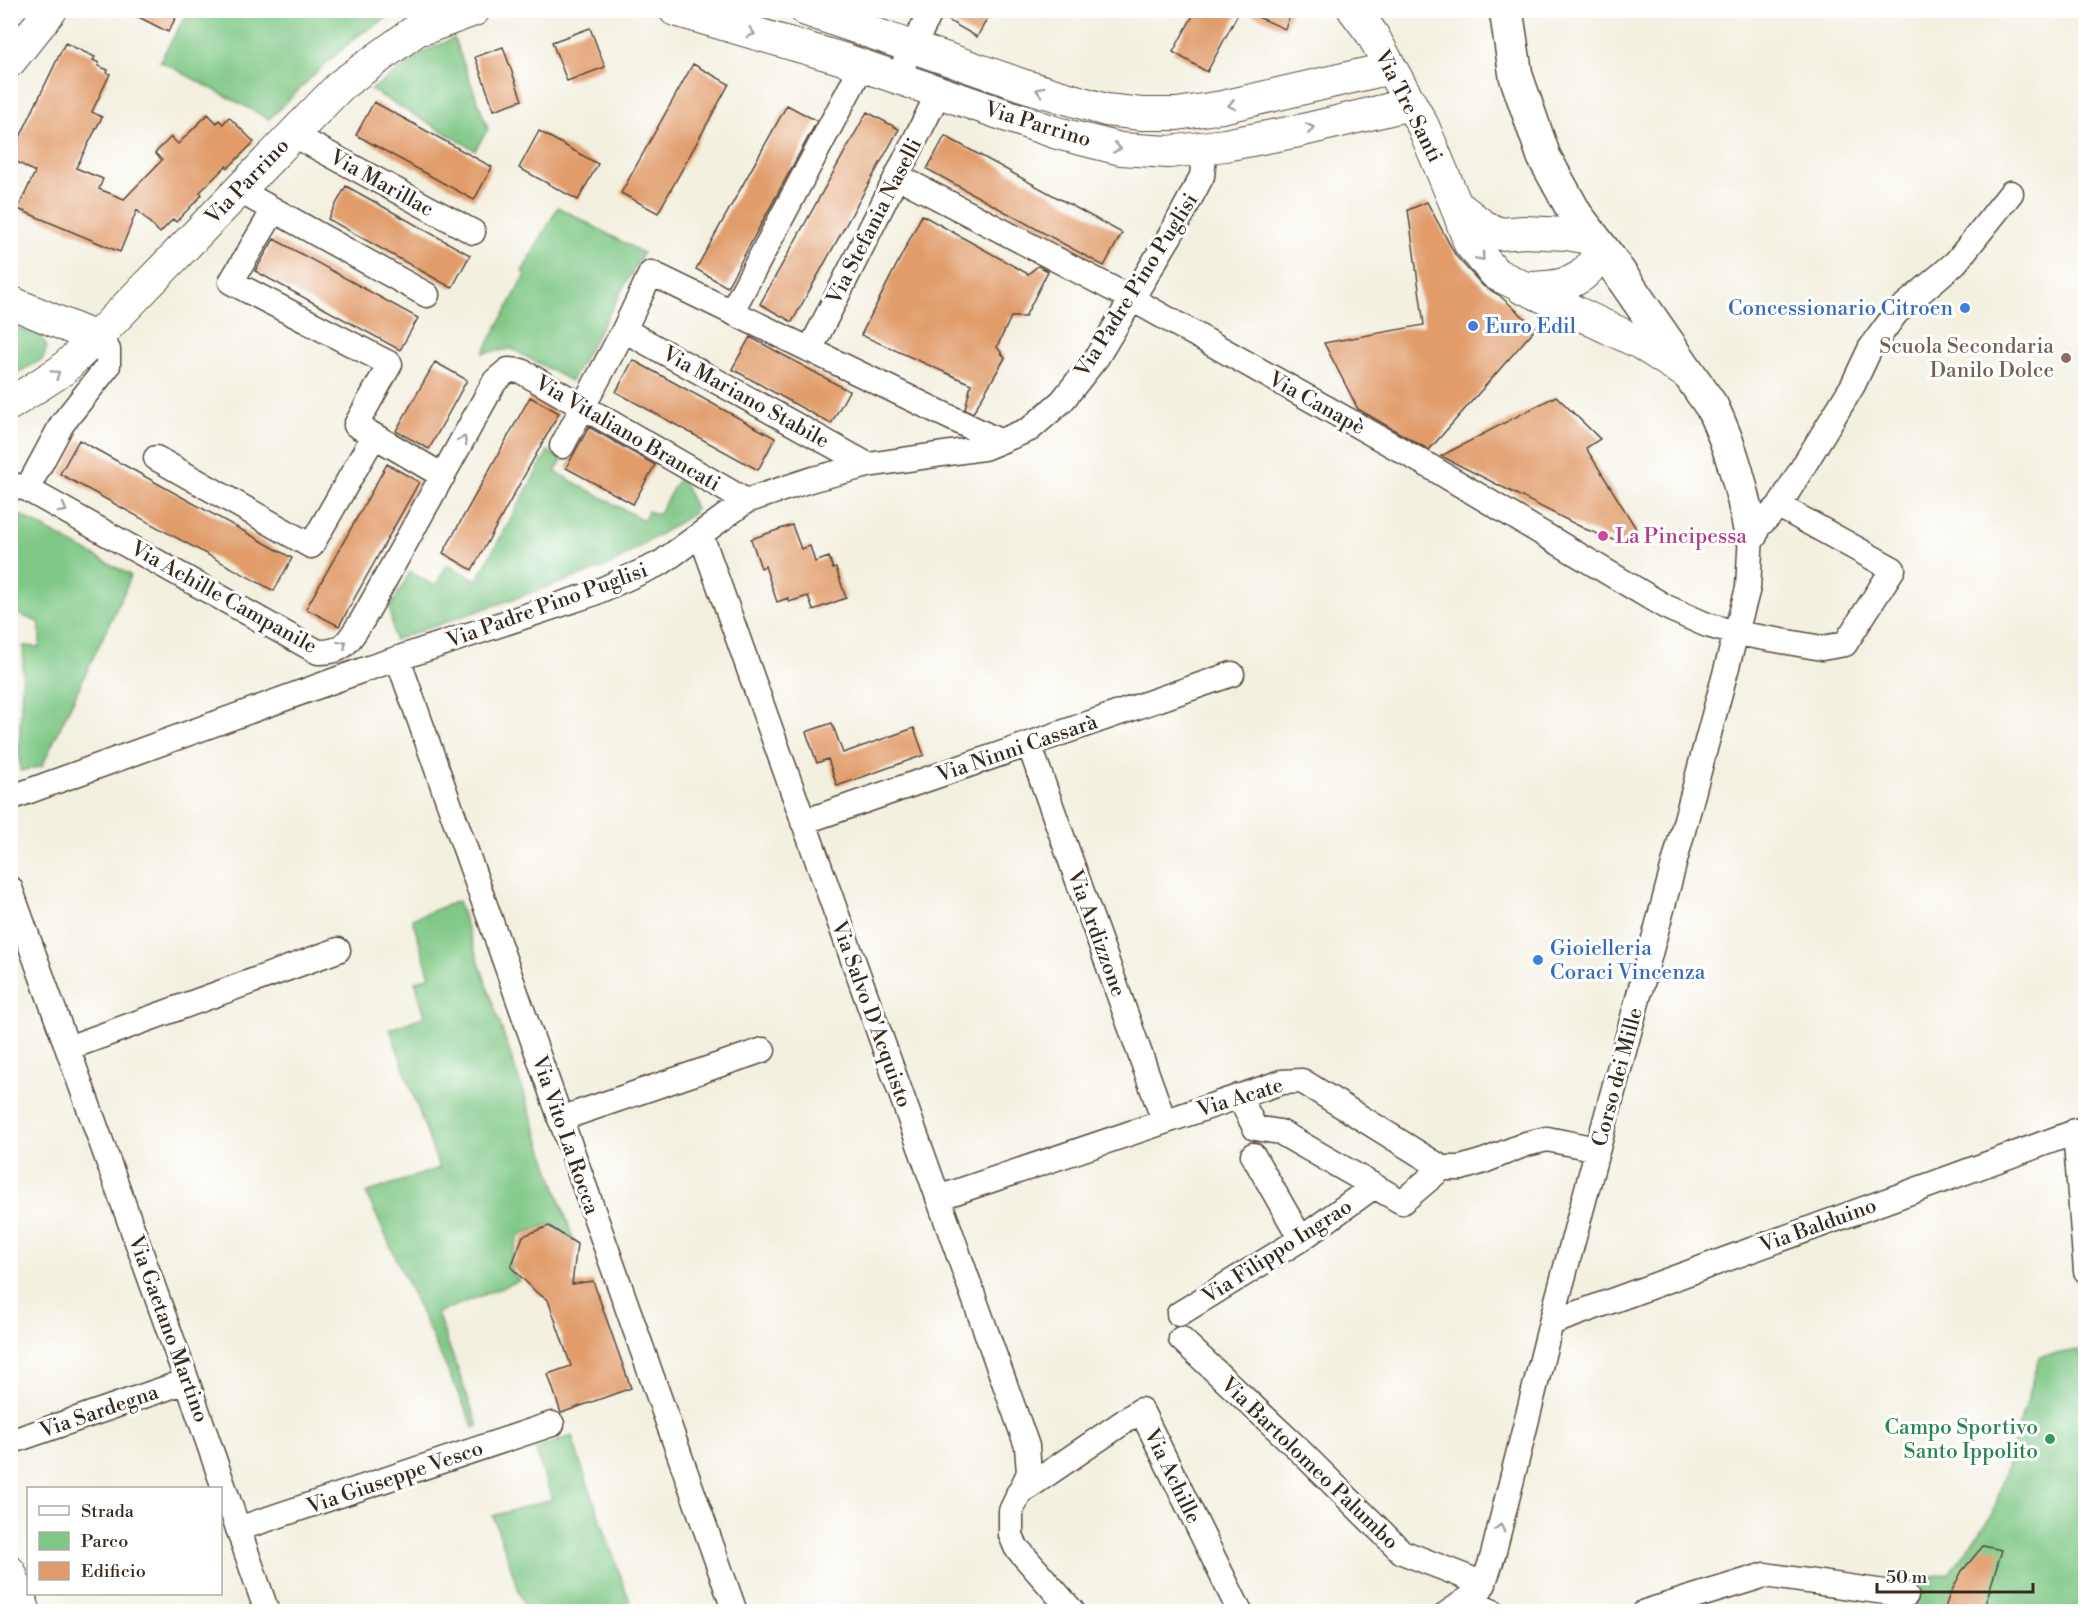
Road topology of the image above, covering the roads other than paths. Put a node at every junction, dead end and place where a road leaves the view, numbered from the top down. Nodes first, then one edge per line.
1 (51, 10) edge
2 (444, 10) edge
3 (474, 10) edge
4 (675, 10) edge
5 (806, 10) edge
6 (932, 10) edge
7 (1354, 10) edge
8 (1506, 10) edge
9 (407, 35) junction
10 (912, 47) junction
11 (10, 61) edge
12 (862, 66) junction
13 (1391, 68) junction
14 (896, 78) junction
15 (939, 92) junction
16 (1411, 104) junction
17 (292, 134) junction
18 (1206, 148) junction
19 (897, 176) junction
20 (1557, 181) junction
21 (238, 190) junction
22 (2011, 193) dead end
23 (1456, 205) junction
24 (274, 210) junction
25 (473, 232) dead end
26 (1524, 232) junction
27 (1597, 243) junction
28 (1522, 288) junction
29 (427, 295) dead end
30 (1132, 299) junction
31 (10, 302) edge
32 (732, 311) junction
33 (624, 330) junction
34 (96, 338) junction
35 (810, 350) junction
36 (508, 370) joint
37 (1688, 374) junction
38 (10, 404) edge
39 (582, 406) junction
40 (374, 436) junction
41 (999, 441) junction
42 (562, 446) dead end
43 (156, 458) dead end
44 (868, 465) junction
45 (443, 476) junction
46 (19, 487) edge
47 (746, 501) junction
48 (1779, 506) junction
49 (1751, 534) junction
50 (701, 535) junction
51 (1736, 633) junction
52 (398, 659) junction
53 (1232, 674) dead end
54 (1029, 744) junction
55 (10, 798) edge
56 (803, 822) junction
57 (10, 888) edge
58 (338, 950) dead end
59 (68, 1048) junction
60 (763, 1050) dead end
61 (1239, 1096) junction
62 (560, 1119) junction
63 (1164, 1121) junction
64 (2080, 1130) edge
65 (1597, 1149) junction
66 (1253, 1155) dead end
67 (1442, 1168) junction
68 (1374, 1186) junction
69 (938, 1198) junction
70 (1301, 1239) junction
71 (2085, 1271) edge
72 (1179, 1314) dead end
73 (1551, 1323) junction
74 (1181, 1339) dead end
75 (187, 1381) junction
76 (552, 1424) dead end
77 (10, 1442) edge
78 (1018, 1494) junction
79 (238, 1529) junction
80 (10, 1572) edge
81 (1906, 1595) dead end
82 (1479, 1602) edge
83 (25, 1611) edge
84 (267, 1611) edge
85 (735, 1611) edge
86 (1073, 1611) edge
87 (1240, 1611) edge
88 (1444, 1611) edge
89 (1645, 1611) edge

1 - 11 street
2 - 9 street, Via Parrino
3 - 9 street, Via Parrino
4 -> 12 street, Via Parrino
5 - 10 street, Via Parrino
6 - 10 street
7 - 13 street, Via Tre Santi
8 - 20 main road
9 - 17 street, Via Parrino
13 -> 10 street, Via Parrino
10 - 14 street
12 - 14 street, Via Parrino
12 - 32 street
13 - 16 street, Via Tre Santi
14 - 15 street, Via Parrino
15 -> 18 street, Via Parrino
15 - 19 street, Via Stefania Naselli
18 -> 16 street, Via Parrino
16 - 23 street, Via Tre Santi
17 - 21 street, Via Parrino
17 - 25 street, Via Marillac
18 - 30 street, Via Padre Pino Puglisi
19 - 30 street, Via Canapè
19 - 35 street, Via Stefania Naselli
20 - 26 street
20 - 27 main road
21 - 24 street
21 - 34 street, Via Parrino
22 - 48 street
23 - 26 street
23 -> 28 street, Via Tre Santi
24 - 29 street
24 - 40 street
26 - 27 street
27 - 28 street
27 - 37 main road
28 - 37 street, Via Tre Santi
30 - 41 street, Via Padre Pino Puglisi
30 - 51 street, Via Canapè
31 - 34 street
32 - 33 street
32 - 35 street
33 - 39 street
33 - 44 street, Via Mariano Stabile
38 -> 34 street, Via Parrino
34 - 46 street
35 - 41 street
36 - 39 street, Via Vitaliano Brancati
45 -> 36 street, Via Achille Campanile
37 - 49 main road
39 - 42 street
39 - 47 street, Via Vitaliano Brancati
40 - 43 street
40 - 45 street
41 - 44 street, Via Padre Pino Puglisi
44 - 47 street, Via Padre Pino Puglisi
46 -> 45 street, Via Achille Campanile
47 - 50 street, Via Padre Pino Puglisi
48 - 49 street
48 - 51 street, Via Canapè
49 - 51 street, Corso dei Mille
50 - 52 street, Via Padre Pino Puglisi
50 - 56 street, Via Salvo D'Acquisto
51 - 65 street, Corso dei Mille
52 - 55 street, Via Padre Pino Puglisi
52 - 62 street, Via Vito La Rocca
53 - 54 street, Via Ninni Cassarà
54 - 56 street, Via Ninni Cassarà
54 - 63 street, Via Ardizzone
56 - 69 street, Via Salvo D'Acquisto
57 - 59 street, Via Gaetano Martino
58 - 59 street
59 - 75 street, Via Gaetano Martino
60 - 62 street
61 - 63 street, Via Acate
61 - 67 street, Via Acate
61 - 68 street
62 - 85 street, Via Vito La Rocca
63 - 69 street, Via Acate
64 - 71 street
64 - 73 street, Via Balduino
65 - 67 street
65 - 73 street, Corso dei Mille
66 - 70 street
67 - 68 street
68 - 70 street, Via Filippo Ingrao
69 - 78 street, Via Salvo D'Acquisto
70 - 72 street, Via Filippo Ingrao
82 -> 73 street, Corso dei Mille
74 - 82 street, Via Bartolomeo Palumbo
75 - 77 street, Via Sardegna
75 - 79 street, Via Gaetano Martino
76 - 79 street, Via Giuseppe Vesco
78 - 86 street, Via Salvo D'Acquisto
78 - 87 street, Via Achille
79 - 84 street, Via Gaetano Martino
80 - 83 street
81 - 89 street
82 - 88 street

